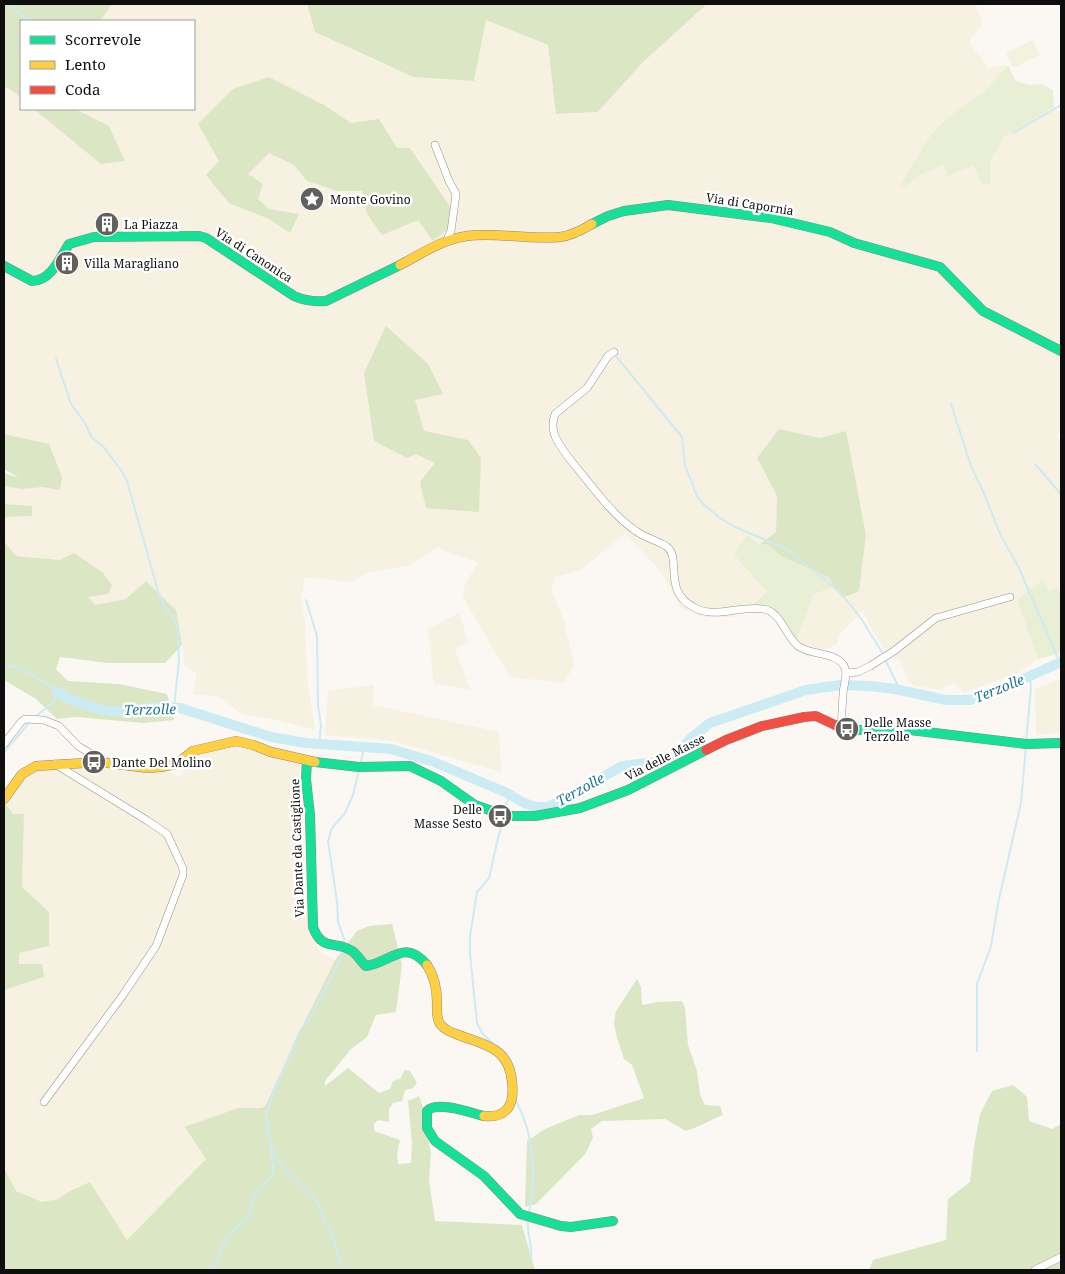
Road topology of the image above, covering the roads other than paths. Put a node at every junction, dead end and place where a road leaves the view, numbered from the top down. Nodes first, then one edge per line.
1 (435, 145) dead end
2 (467, 236) joint
3 (450, 240) junction
4 (4, 266) edge
5 (1061, 351) edge
6 (614, 352) dead end
7 (1010, 597) dead end
8 (846, 674) junction
9 (841, 729) junction
10 (1061, 743) edge
11 (4, 744) edge
12 (307, 761) junction
13 (100, 762) junction
14 (55, 764) junction
15 (359, 768) joint
16 (4, 799) edge
17 (44, 1102) dead end
18 (613, 1221) dead end
19 (1061, 1257) edge
20 (1035, 1270) edge

1 - 3 street
2 - 3 street, Via di Canonica
2 - 5 street, Via di Capornia
3 - 4 street, Via di Canonica
6 - 8 street
7 - 8 street
8 - 9 street
9 - 10 street, Via delle Masse
9 - 15 street, Via delle Masse
11 - 13 street
12 - 13 street, Via Dante da Castiglione
12 - 15 street, Via Dante da Castiglione
12 - 18 street, Via Dante da Castiglione
13 - 14 street, Via Dante da Castiglione
14 - 16 street, Via Dante da Castiglione
14 - 17 street
19 - 20 street

